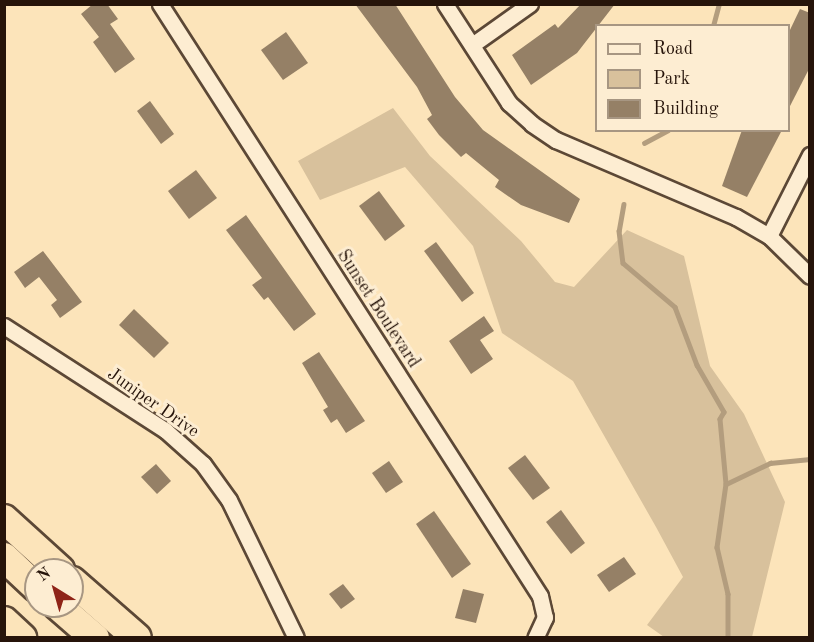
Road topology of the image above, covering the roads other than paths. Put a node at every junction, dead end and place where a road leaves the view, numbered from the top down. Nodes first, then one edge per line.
1 (160, 4) edge
2 (445, 4) edge
3 (530, 4) edge
4 (472, 45) junction
5 (810, 155) edge
6 (769, 236) junction
7 (810, 276) edge
8 (4, 326) edge
9 (4, 519) edge
10 (4, 557) edge
11 (47, 558) edge
12 (24, 575) edge
13 (84, 591) edge
14 (72, 618) edge
15 (4, 621) edge
16 (22, 638) edge
17 (95, 638) edge
18 (137, 638) edge
19 (296, 638) edge
20 (535, 638) edge

1 - 20 street, Sunset Boulevard
2 - 4 street
3 - 4 street
4 - 6 street
5 - 6 street
6 - 7 street
8 - 19 street, Juniper Drive
9 - 11 highway
10 - 12 highway
13 - 18 highway
14 - 17 highway
15 - 16 highway

